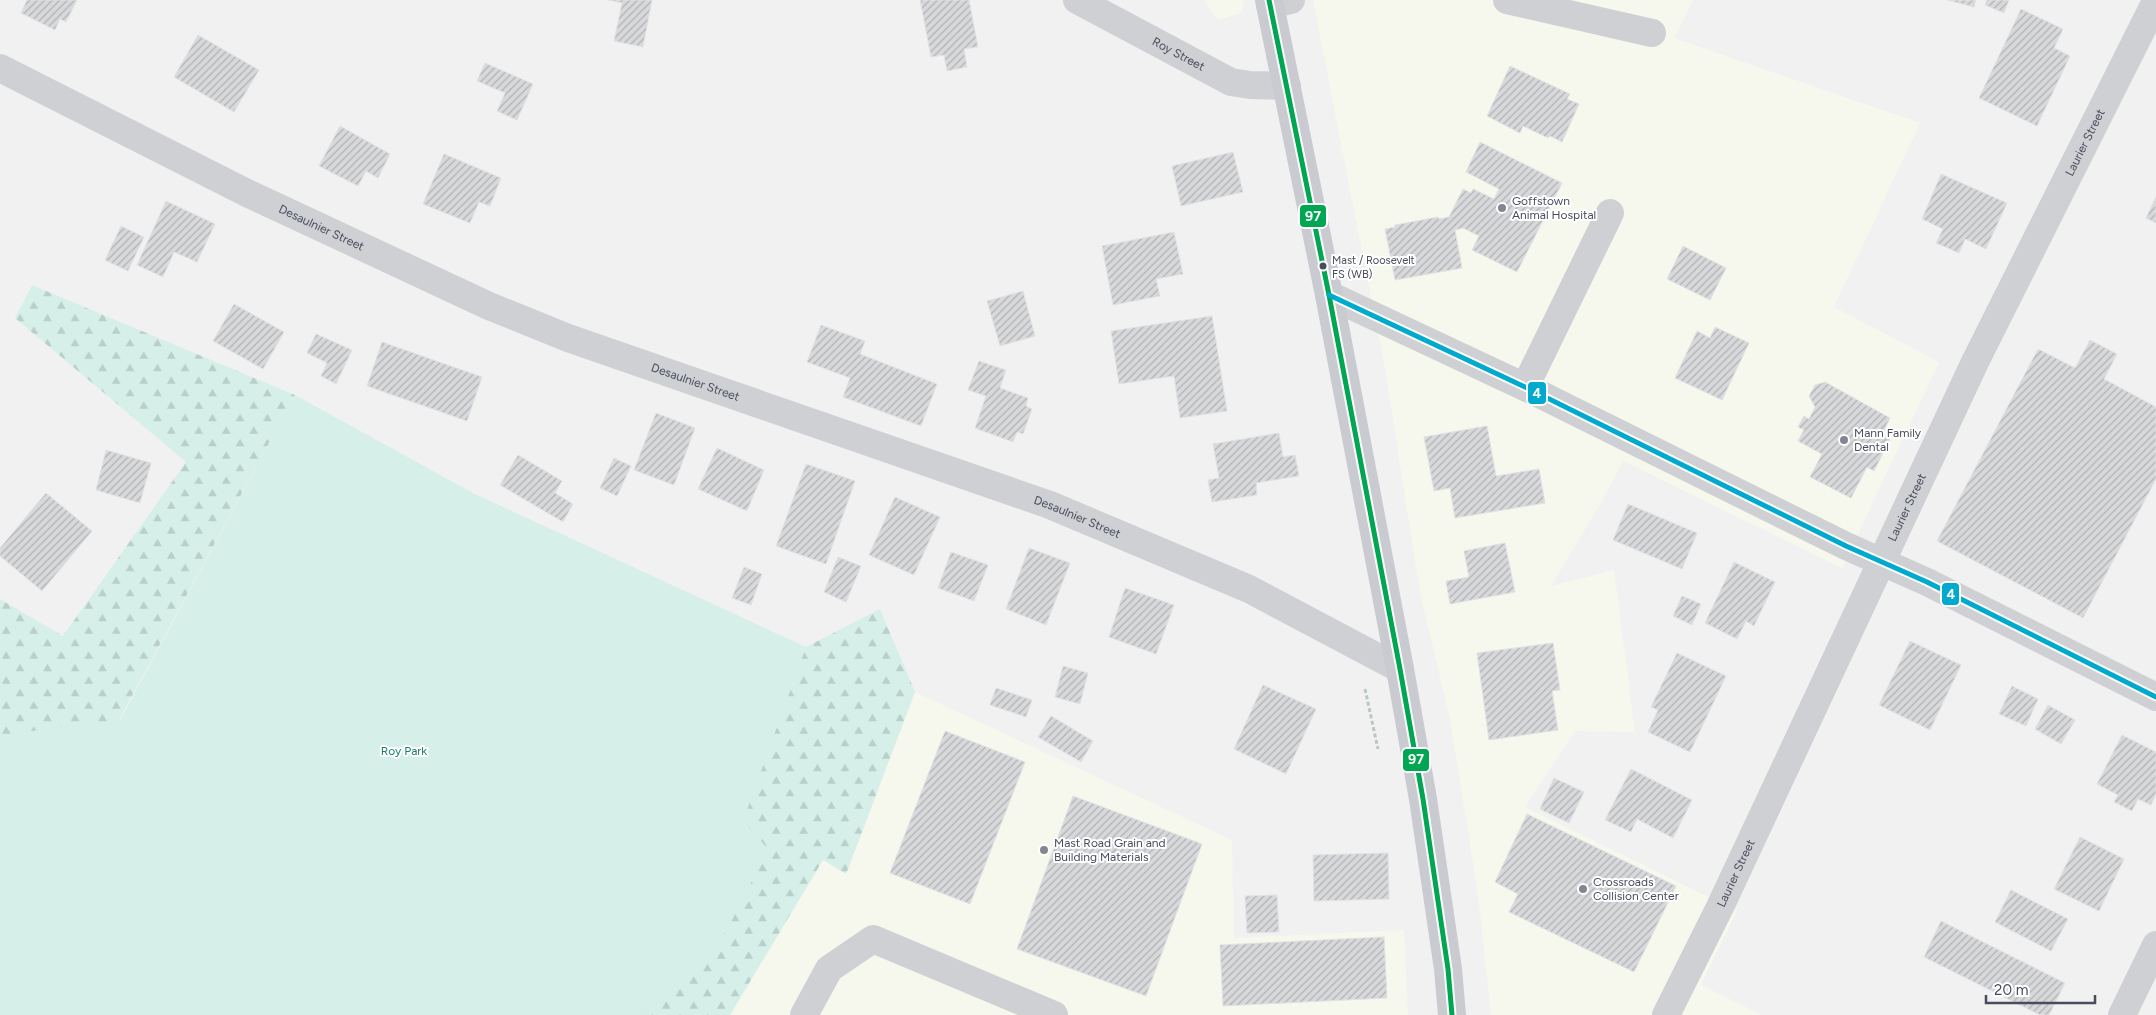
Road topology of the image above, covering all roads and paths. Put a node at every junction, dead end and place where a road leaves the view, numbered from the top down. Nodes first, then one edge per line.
1 (1076, 0) edge
2 (1508, 0) edge
3 (1277, 2) edge
4 (2156, 2) edge
5 (1652, 33) dead end
6 (0, 68) edge
7 (1287, 86) junction
8 (1610, 213) dead end
9 (1330, 295) junction
10 (1525, 387) junction
11 (1881, 562) junction
12 (1400, 669) junction
13 (1364, 681) dead end
14 (2156, 697) edge
15 (1380, 758) dead end
16 (2156, 945) edge
17 (804, 1015) edge
18 (1054, 1015) edge
19 (1452, 1015) edge
20 (1666, 1015) edge
21 (2122, 1015) edge

1 - 7 street, Roy Street
2 - 5 street
3 - 7 main road
4 - 11 street, Laurier Street
6 - 12 street, Desaulnier Street
7 - 9 main road
8 - 10 street
9 - 10 street
9 - 12 main road
10 - 11 street
11 - 14 street
11 - 20 street, Laurier Street
12 - 19 main road
13 - 15 path
16 - 21 street
17 - 18 street

